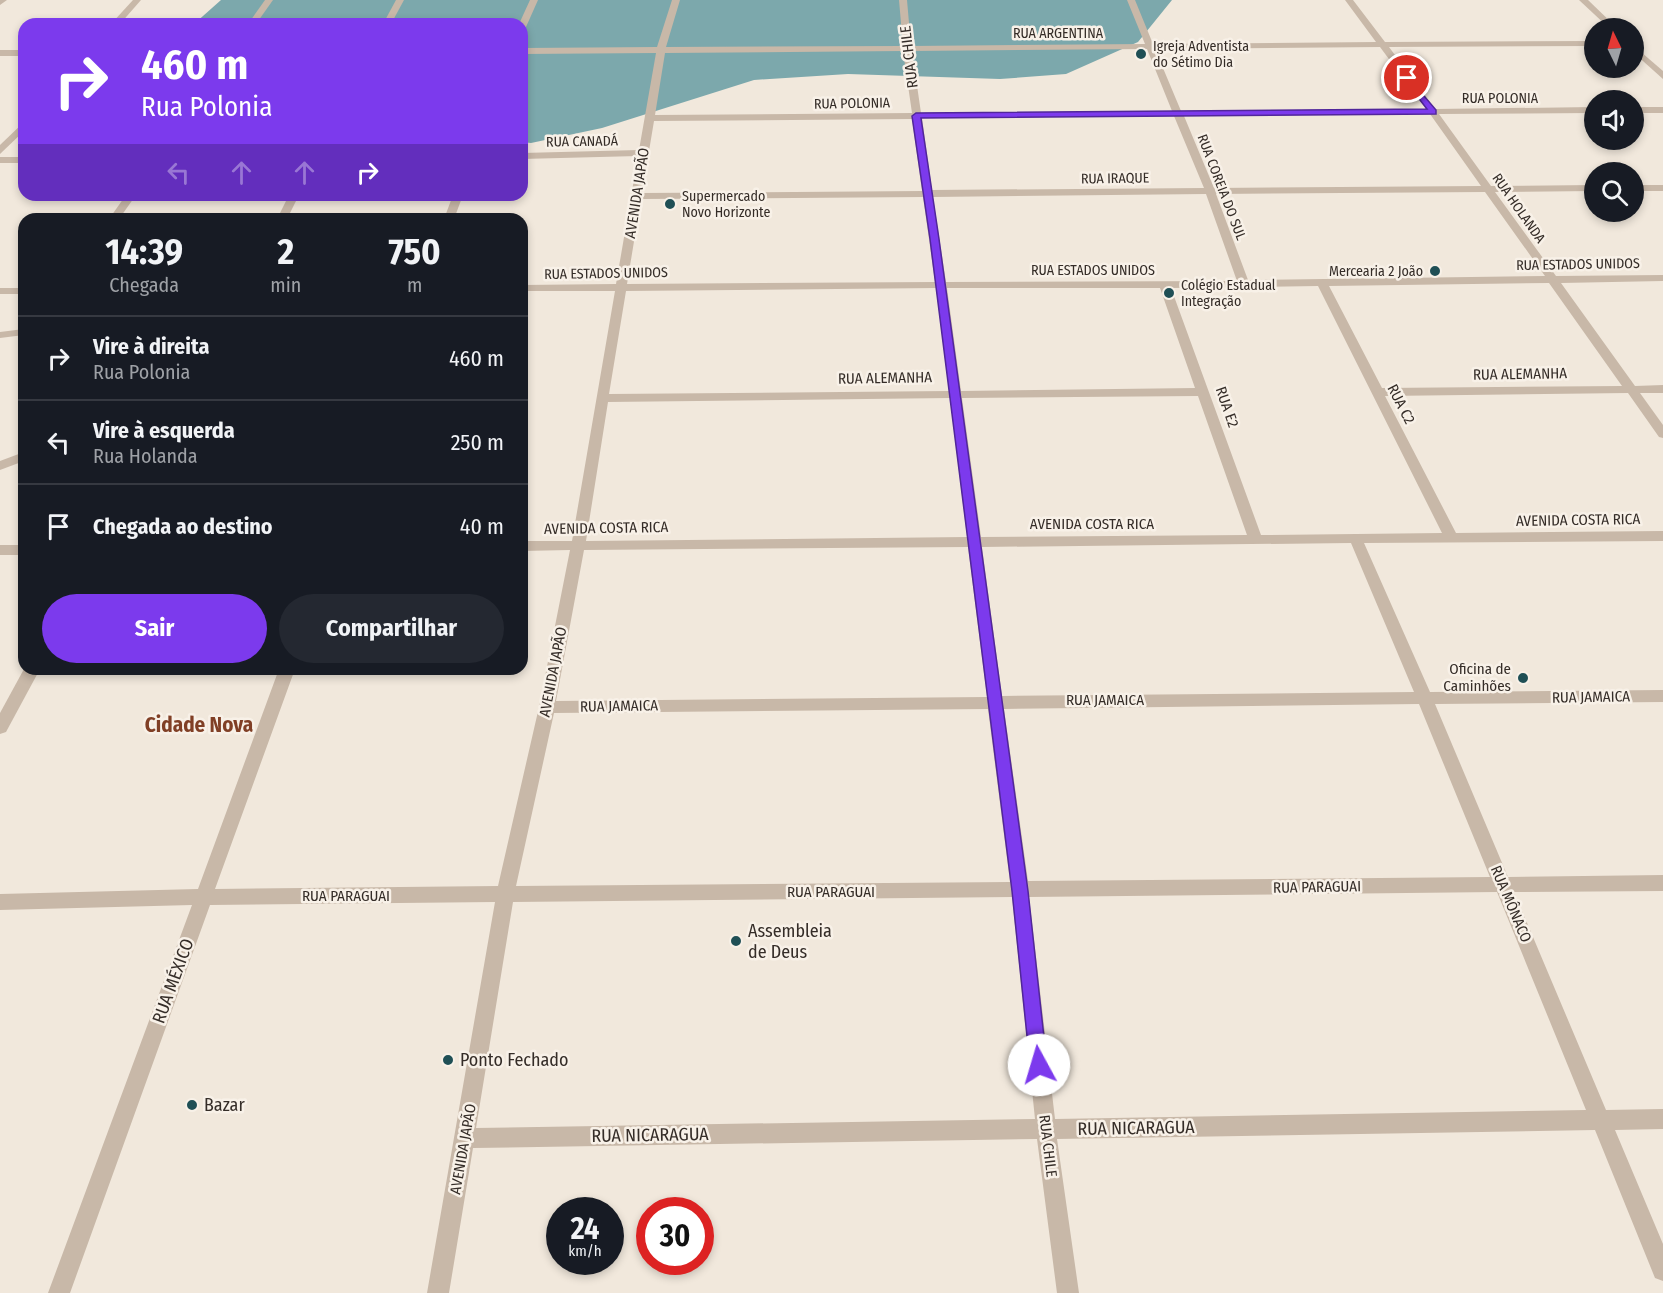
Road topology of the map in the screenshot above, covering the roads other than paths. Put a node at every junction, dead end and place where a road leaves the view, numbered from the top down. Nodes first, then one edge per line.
1 (137, 0) edge
2 (268, 0) edge
3 (400, 0) edge
4 (534, 0) edge
5 (676, 0) edge
6 (903, 0) edge
7 (1131, 0) edge
8 (1349, 0) edge
9 (1583, 0) edge
10 (120, 18) edge
11 (256, 18) edge
12 (390, 18) edge
13 (526, 18) edge
14 (1602, 18) edge
15 (1584, 43) edge
16 (1382, 44) junction
17 (1150, 46) junction
18 (907, 48) junction
19 (661, 49) junction
20 (528, 51) edge
21 (0, 53) edge
22 (18, 53) edge
23 (1644, 58) edge
24 (1663, 76) edge
25 (1584, 110) edge
26 (1644, 110) edge
27 (1663, 110) edge
28 (1433, 112) junction
29 (1180, 114) junction
30 (916, 116) junction
31 (649, 118) junction
32 (18, 132) edge
33 (0, 151) edge
34 (643, 153) junction
35 (528, 156) edge
36 (0, 160) edge
37 (18, 160) edge
38 (1584, 188) edge
39 (1644, 188) edge
40 (1663, 188) edge
41 (1486, 189) junction
42 (1210, 191) junction
43 (928, 194) junction
44 (636, 195) junction
45 (1663, 278) edge
46 (1551, 280) junction
47 (1322, 283) junction
48 (1244, 284) junction
49 (940, 285) junction
50 (1164, 285) junction
51 (621, 287) junction
52 (528, 288) edge
53 (0, 291) edge
54 (18, 291) edge
55 (18, 333) edge
56 (0, 335) edge
57 (1663, 389) edge
58 (1632, 390) junction
59 (1204, 392) junction
60 (1377, 392) junction
61 (953, 393) junction
62 (603, 398) junction
63 (1663, 434) edge
64 (18, 458) edge
65 (0, 466) edge
66 (1663, 536) edge
67 (1452, 539) junction
68 (1256, 540) junction
69 (1356, 540) junction
70 (974, 541) junction
71 (578, 545) junction
72 (528, 546) edge
73 (0, 550) edge
74 (18, 550) edge
75 (29, 675) edge
76 (285, 675) edge
77 (1663, 696) edge
78 (1425, 699) junction
79 (994, 701) junction
80 (547, 707) junction
81 (0, 728) edge
82 (1663, 883) edge
83 (1503, 884) junction
84 (1020, 891) junction
85 (505, 894) junction
86 (204, 897) junction
87 (0, 902) edge
88 (1663, 1119) edge
89 (1601, 1120) junction
90 (1046, 1130) junction
91 (465, 1138) junction
92 (1663, 1270) edge
93 (59, 1293) edge
94 (438, 1293) edge
95 (1068, 1293) edge

1 - 10 street
2 - 11 street
3 - 12 street
4 - 13 street
5 - 19 street, AVENIDA JAPÃO
6 - 18 street, RUA CHILE
7 - 17 street, RUA COREIA DO SUL
8 - 16 street, RUA HOLANDA
9 - 14 street
15 - 16 street, RUA ARGENTINA
16 - 17 street, RUA ARGENTINA
16 - 28 street, RUA HOLANDA
17 - 18 street, RUA ARGENTINA
17 - 29 street, RUA COREIA DO SUL
18 - 19 street, RUA ARGENTINA
18 - 30 street, RUA CHILE
19 - 20 street, RUA ARGENTINA
19 - 31 street, AVENIDA JAPÃO
21 - 22 street
23 - 24 street
25 - 28 street, RUA POLONIA
26 - 27 street
28 - 29 street, RUA POLONIA
28 - 41 street, RUA HOLANDA
29 - 30 street, RUA POLONIA
29 - 42 street, RUA COREIA DO SUL
30 - 31 street, RUA POLONIA
30 - 43 street, RUA CHILE
31 - 34 street, AVENIDA JAPÃO
32 - 33 street
34 - 35 street, RUA CANADÁ
34 - 44 street, AVENIDA JAPÃO
36 - 37 street
38 - 41 street, RUA IRAQUE
39 - 40 street
41 - 42 street, RUA IRAQUE
41 - 46 street, RUA HOLANDA
42 - 43 street, RUA IRAQUE
42 - 48 street, RUA COREIA DO SUL
43 - 44 street, RUA IRAQUE
43 - 49 street, RUA CHILE
44 - 51 street, AVENIDA JAPÃO
45 - 46 street, RUA ESTADOS UNIDOS
46 - 47 street, RUA ESTADOS UNIDOS
46 - 58 street, RUA HOLANDA
47 - 48 street, RUA ESTADOS UNIDOS
47 - 60 street, RUA C2
48 - 50 street, RUA ESTADOS UNIDOS
49 - 50 street, RUA ESTADOS UNIDOS
49 - 51 street, RUA ESTADOS UNIDOS
49 - 61 street, RUA CHILE
50 - 59 street, RUA E2
51 - 52 street, RUA ESTADOS UNIDOS
51 - 62 street, AVENIDA JAPÃO
53 - 54 street
55 - 56 street
57 - 58 street, RUA ALEMANHA
58 - 60 street, RUA ALEMANHA
58 - 63 street, RUA HOLANDA
59 - 61 street, RUA ALEMANHA
59 - 68 street, RUA E2
60 - 67 street, RUA C2
61 - 62 street, RUA ALEMANHA
61 - 70 street, RUA CHILE
62 - 71 street, AVENIDA JAPÃO
64 - 65 street
66 - 67 street, AVENIDA COSTA RICA
67 - 69 street, AVENIDA COSTA RICA
68 - 69 street, AVENIDA COSTA RICA
68 - 70 street, AVENIDA COSTA RICA
69 - 78 street, RUA MÔNACO
70 - 71 street, AVENIDA COSTA RICA
70 - 79 street, RUA CHILE
71 - 72 street, AVENIDA COSTA RICA
71 - 80 street, AVENIDA JAPÃO
73 - 74 street
75 - 81 street
76 - 86 street, RUA MÉXICO
77 - 78 street, RUA JAMAICA
78 - 79 street, RUA JAMAICA
78 - 83 street, RUA MÔNACO
79 - 80 street, RUA JAMAICA
79 - 84 street, RUA CHILE
80 - 85 street, AVENIDA JAPÃO
82 - 83 street, RUA PARAGUAI
83 - 84 street, RUA PARAGUAI
83 - 89 street, RUA MÔNACO
84 - 85 street, RUA PARAGUAI
84 - 90 street, RUA CHILE
85 - 86 street, RUA PARAGUAI
85 - 91 street, AVENIDA JAPÃO
86 - 87 street, RUA PARAGUAI
86 - 93 street, RUA MÉXICO
88 - 89 street, RUA NICARAGUA
89 - 90 street, RUA NICARAGUA
89 - 92 street, RUA MÔNACO
90 - 91 street, RUA NICARAGUA
90 - 95 street, RUA CHILE
91 - 94 street, AVENIDA JAPÃO

